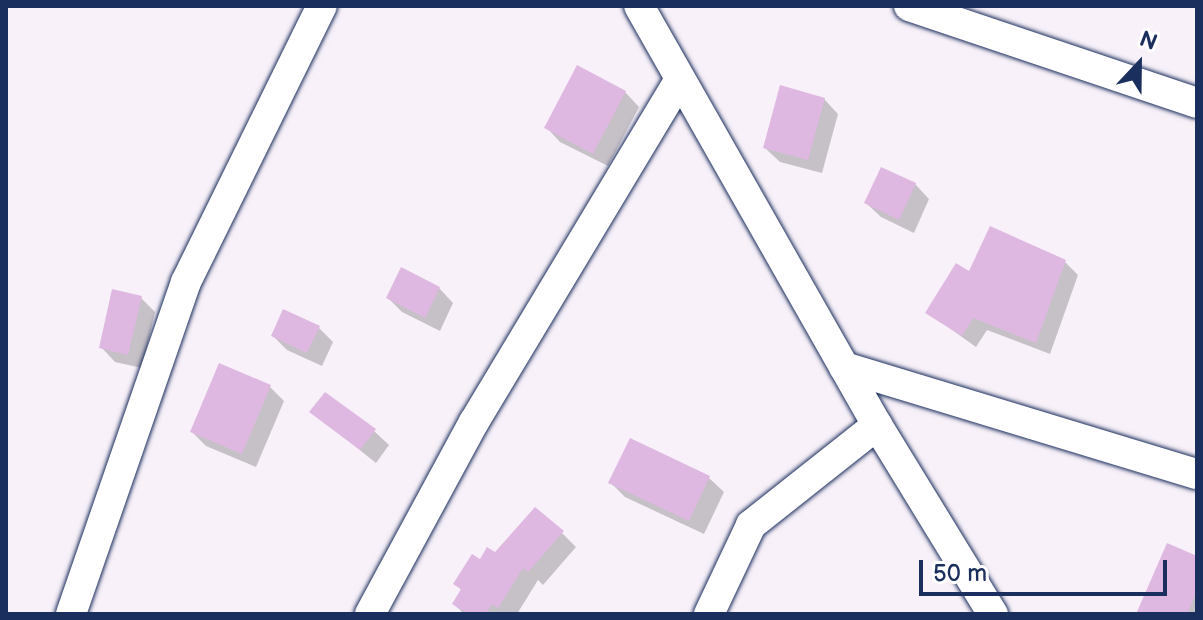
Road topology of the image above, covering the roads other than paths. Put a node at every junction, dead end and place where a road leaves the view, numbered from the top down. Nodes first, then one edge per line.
1 (322, 6) edge
2 (639, 6) edge
3 (909, 6) edge
4 (679, 81) junction
5 (1197, 103) edge
6 (844, 367) junction
7 (877, 425) junction
8 (1197, 474) edge
9 (71, 614) edge
10 (370, 614) edge
11 (709, 614) edge
12 (993, 614) edge

1 - 9 street
2 - 4 street
3 - 5 street
4 - 6 street
4 - 10 street
6 - 7 street
6 - 8 street
7 - 11 street
7 - 12 street

